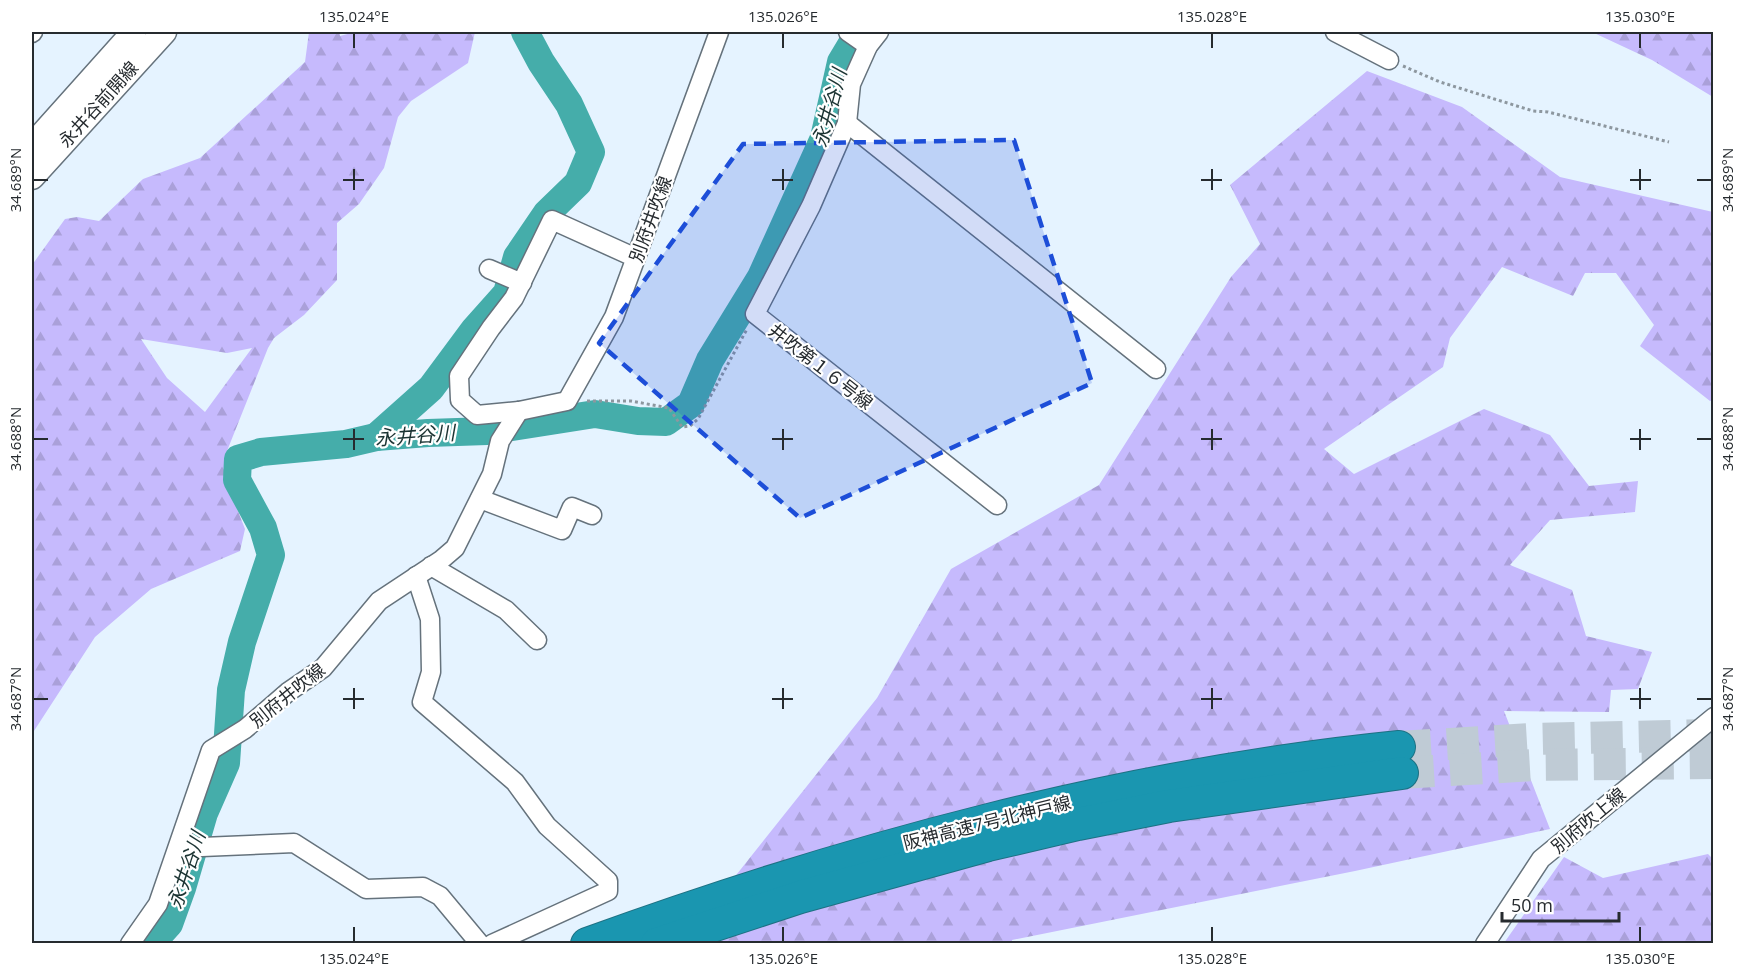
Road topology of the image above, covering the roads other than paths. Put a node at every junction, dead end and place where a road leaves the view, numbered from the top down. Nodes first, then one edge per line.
1 (134, 32) edge
2 (164, 32) edge
3 (719, 32) edge
4 (879, 32) edge
5 (1335, 32) edge
6 (859, 40) edge
7 (1389, 60) road end
8 (848, 123) junction
9 (32, 146) edge
10 (32, 177) edge
11 (636, 258) junction
12 (1156, 369) dead end
13 (519, 411) junction
14 (480, 499) junction
15 (997, 505) dead end
16 (592, 515) dead end
17 (431, 566) junction
18 (416, 576) junction
19 (537, 640) dead end
20 (1713, 717) edge
21 (1400, 760) tunnel mouth
22 (1336, 767) junction
23 (188, 848) junction
24 (649, 934) edge
25 (130, 944) edge
26 (480, 944) edge
27 (492, 944) edge
28 (562, 944) edge
29 (587, 944) edge
30 (715, 944) edge
31 (1485, 944) edge

1 - 9 street, 永井谷前開線
2 - 10 street, 永井谷前開線
3 - 11 street, 別府井吹線
4 - 6 street, 井吹第１６号線
5 - 7 street
6 - 8 street, 井吹第１６号線
8 - 12 street
8 - 15 street, 井吹第１６号線
11 - 13 street, 別府井吹線
11 - 13 street
13 - 14 street, 別府井吹線
14 - 16 street
14 - 17 street, 別府井吹線
17 - 18 street, 別府井吹線
17 - 19 street
18 - 23 street, 別府井吹線
18 - 27 street
20 - 31 street, 別府吹上線
21 - 22 highway, 阪神高速7号北神戸線
22 - 24 highway, 阪神高速7号北神戸線
22 - 24 highway, 阪神高速7号北神戸線
22 - 28 highway
22 - 30 highway
23 - 25 street, 別府井吹線
23 - 26 street
24 - 29 highway, 阪神高速7号北神戸線

